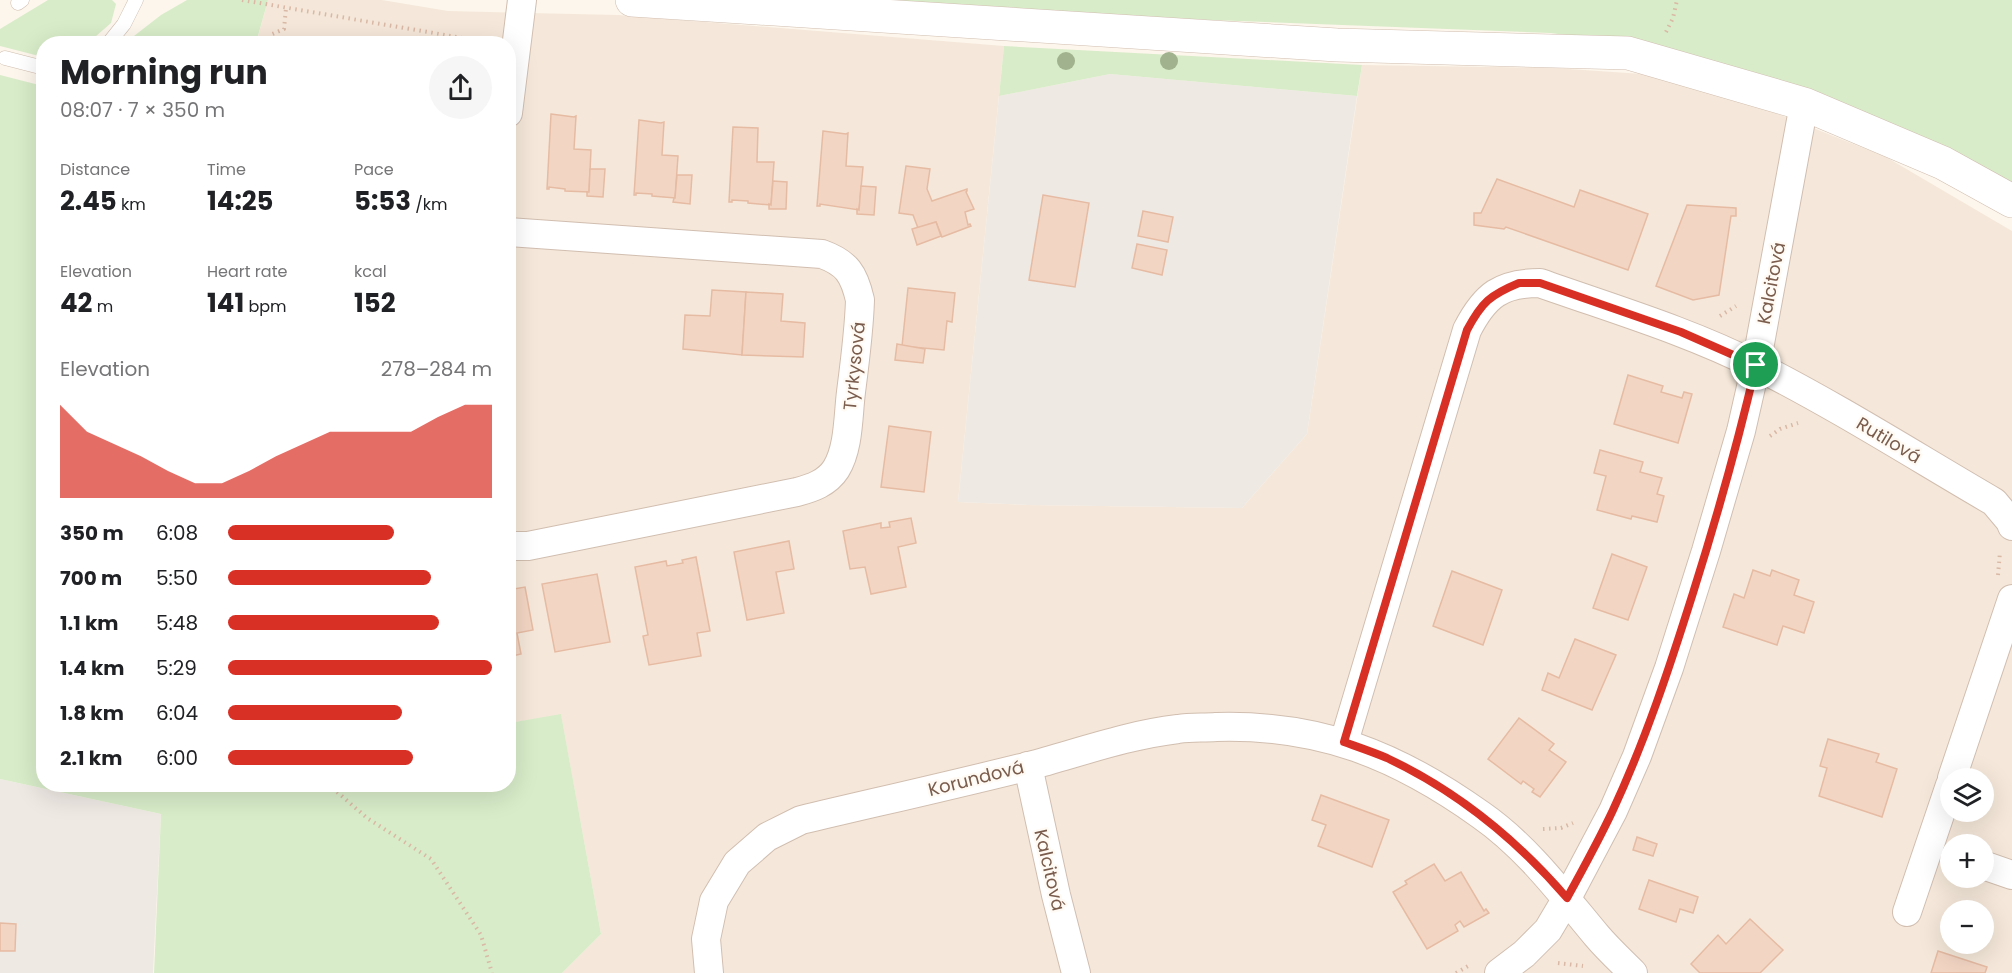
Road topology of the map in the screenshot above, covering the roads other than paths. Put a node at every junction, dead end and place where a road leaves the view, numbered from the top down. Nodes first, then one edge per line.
1 (136, 0) edge
2 (522, 0) edge
3 (632, 0) edge
4 (114, 36) edge
5 (516, 48) edge
6 (5, 58) dead end
7 (36, 66) edge
8 (1804, 104) junction
9 (2012, 201) edge
10 (516, 233) edge
11 (1756, 365) junction
12 (2006, 537) edge
13 (516, 546) edge
14 (2003, 592) edge
15 (1344, 742) junction
16 (1029, 766) junction
17 (1955, 768) edge
18 (1940, 851) edge
19 (1994, 868) edge
20 (2012, 874) edge
21 (1567, 898) junction
22 (1907, 912) dead end
23 (1488, 967) edge
24 (709, 973) edge
25 (1076, 973) edge
26 (1633, 973) edge

1 - 4 lane
2 - 5 street
3 - 8 street
6 - 7 lane
8 - 9 street
8 - 11 street, Kalcitová
10 - 13 street, Tyrkysová
11 - 12 street, Rutilová
11 - 15 street
11 - 21 street, Kalcitová
14 - 17 street
15 - 16 street, Korundová
15 - 21 street, Korundová
16 - 24 street, Korundová
16 - 25 street, Kalcitová
18 - 22 street
19 - 20 street
21 - 23 street, Kalcitová
21 - 26 street

